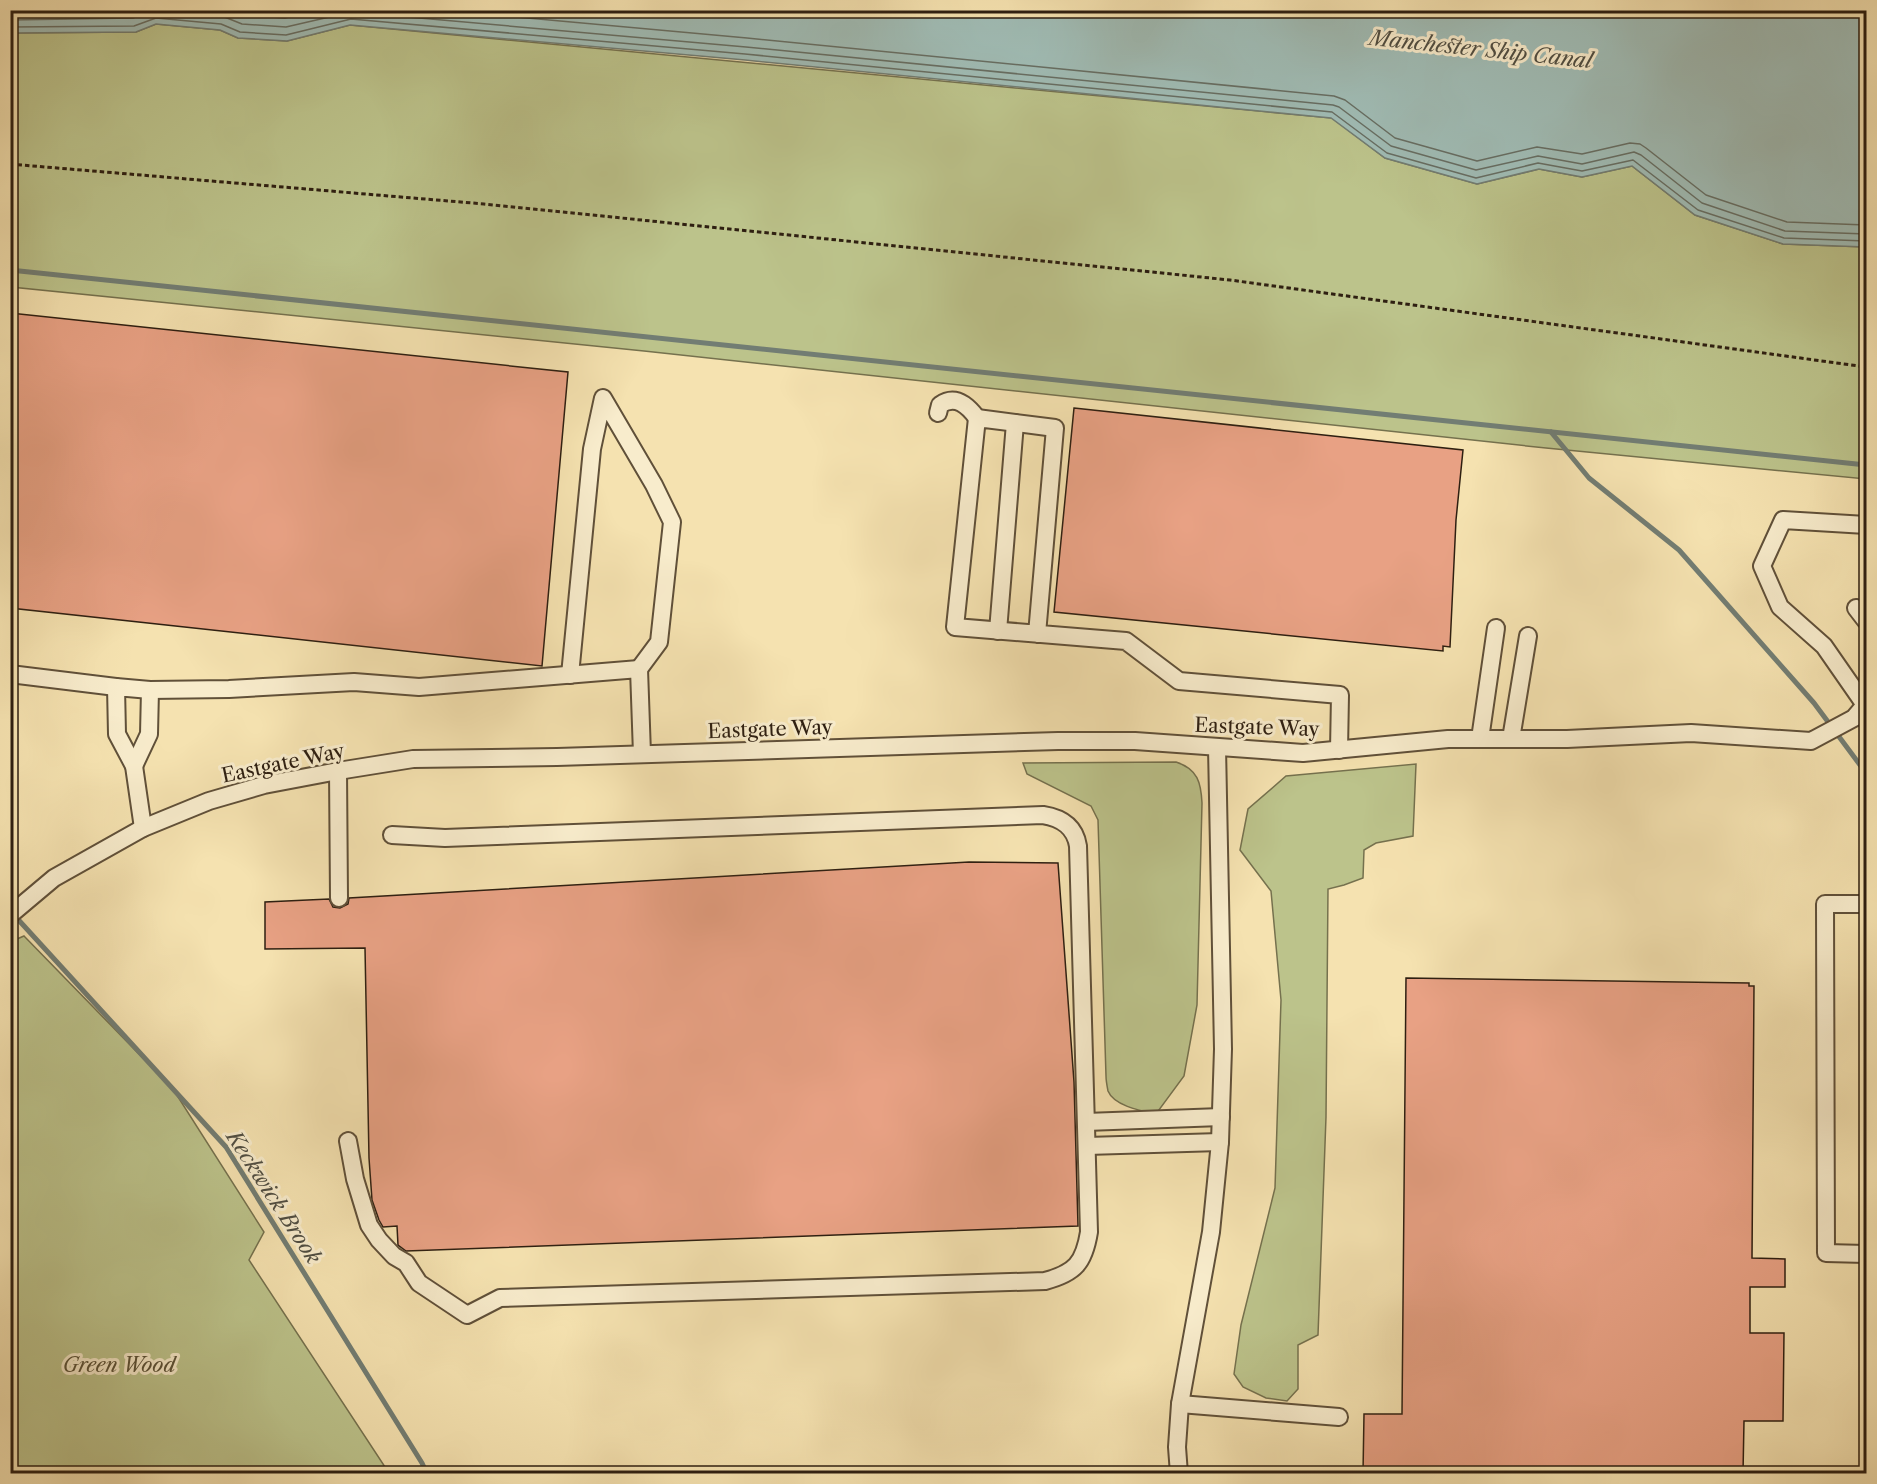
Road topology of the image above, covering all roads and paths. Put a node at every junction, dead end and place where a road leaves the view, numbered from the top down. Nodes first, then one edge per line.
1 (10, 164) edge
2 (1866, 367) edge
3 (938, 413) dead end
4 (977, 418) junction
5 (1015, 423) junction
6 (1866, 525) edge
7 (1496, 628) dead end
8 (998, 631) junction
9 (1037, 634) junction
10 (1528, 636) dead end
11 (639, 669) junction
12 (10, 674) edge
13 (570, 675) junction
14 (116, 687) junction
15 (150, 690) junction
16 (1866, 706) edge
17 (1480, 739) junction
18 (1511, 739) junction
19 (1217, 747) junction
20 (1339, 750) junction
21 (642, 754) junction
22 (134, 766) junction
23 (338, 771) junction
24 (143, 828) junction
25 (392, 835) dead end
26 (339, 898) dead end
27 (1866, 904) edge
28 (10, 915) edge
29 (1221, 1117) junction
30 (1086, 1122) junction
31 (348, 1141) dead end
32 (1220, 1142) junction
33 (1087, 1146) junction
34 (1866, 1254) edge
35 (1180, 1404) junction
36 (1339, 1417) dead end
37 (1179, 1473) edge

1 - 2 path
3 - 4 street
4 - 5 street
4 - 8 street
5 - 8 street
5 - 9 street
6 - 16 street
7 - 17 street
8 - 9 street
9 - 20 street
10 - 18 street
11 - 13 street
11 - 13 street
11 - 21 street
12 - 14 street
13 - 15 street
14 - 15 street
14 - 22 street
15 - 22 street
16 - 18 street, Eastgate Way
17 - 18 street, Eastgate Way
17 - 20 street, Eastgate Way
19 - 20 street, Eastgate Way
19 - 21 street, Eastgate Way
19 - 29 street
21 - 23 street, Eastgate Way
22 - 24 street
23 - 24 street, Eastgate Way
23 - 26 street
24 - 28 street, Eastgate Way
25 - 30 street
27 - 34 street
29 - 30 street
29 - 32 street
30 - 33 street
31 - 33 street
32 - 33 street
32 - 35 street
35 - 36 street
35 - 37 street

